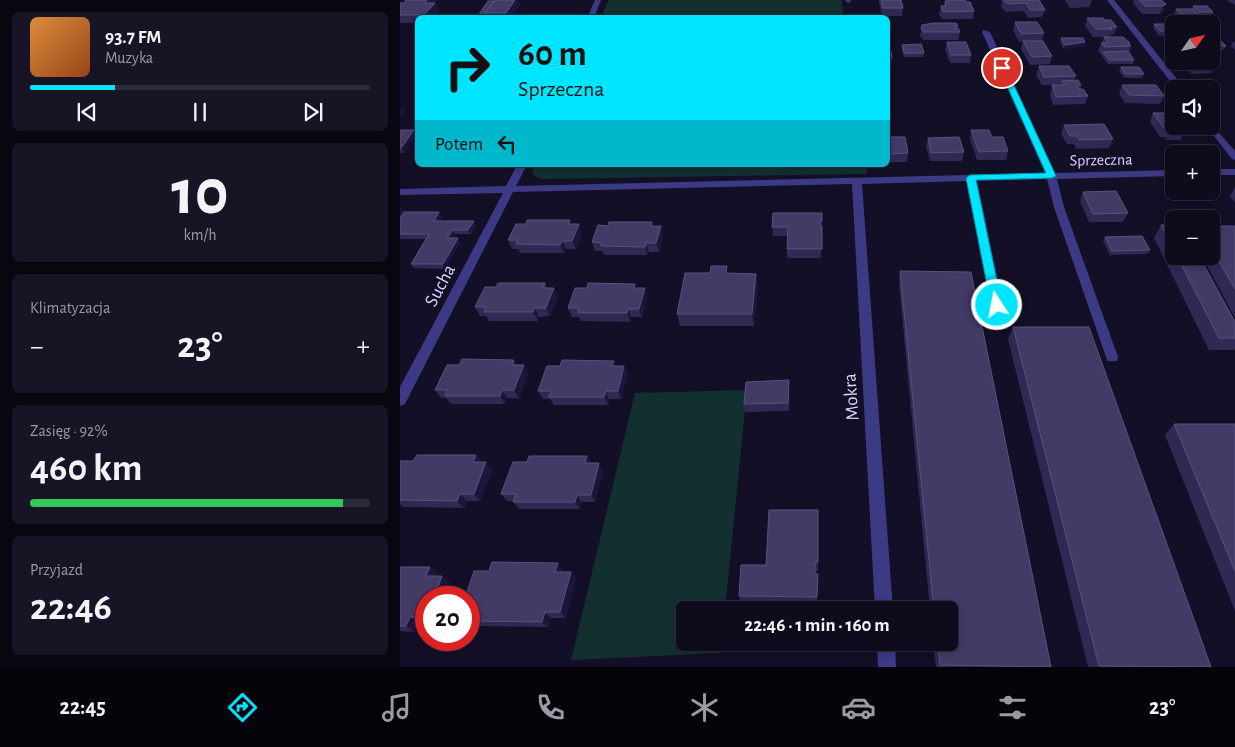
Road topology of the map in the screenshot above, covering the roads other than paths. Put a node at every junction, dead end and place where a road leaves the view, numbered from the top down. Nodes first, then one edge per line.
1 (598, 0) edge
2 (1110, 0) edge
3 (591, 15) edge
4 (986, 32) dead end
5 (1174, 80) edge
6 (1217, 135) edge
7 (1235, 157) edge
8 (521, 167) edge
9 (1220, 172) edge
10 (1235, 172) edge
11 (1165, 173) edge
12 (1052, 176) junction
13 (970, 178) junction
14 (857, 180) junction
15 (511, 189) junction
16 (400, 192) edge
17 (997, 305) dead end
18 (1112, 357) dead end
19 (400, 400) edge
20 (883, 601) edge
21 (886, 651) edge
22 (887, 667) edge

1 - 3 street
2 - 5 street
4 - 12 street
6 - 7 street
8 - 15 street, Sucha
9 - 10 street
11 - 12 street, Sprzeczna
12 - 13 street, Sprzeczna
12 - 18 street
13 - 14 street, Sprzeczna
13 - 17 street
14 - 15 street, Sprzeczna
14 - 20 street, Mokra
15 - 16 street, Sprzeczna
15 - 19 street, Sucha
21 - 22 street

